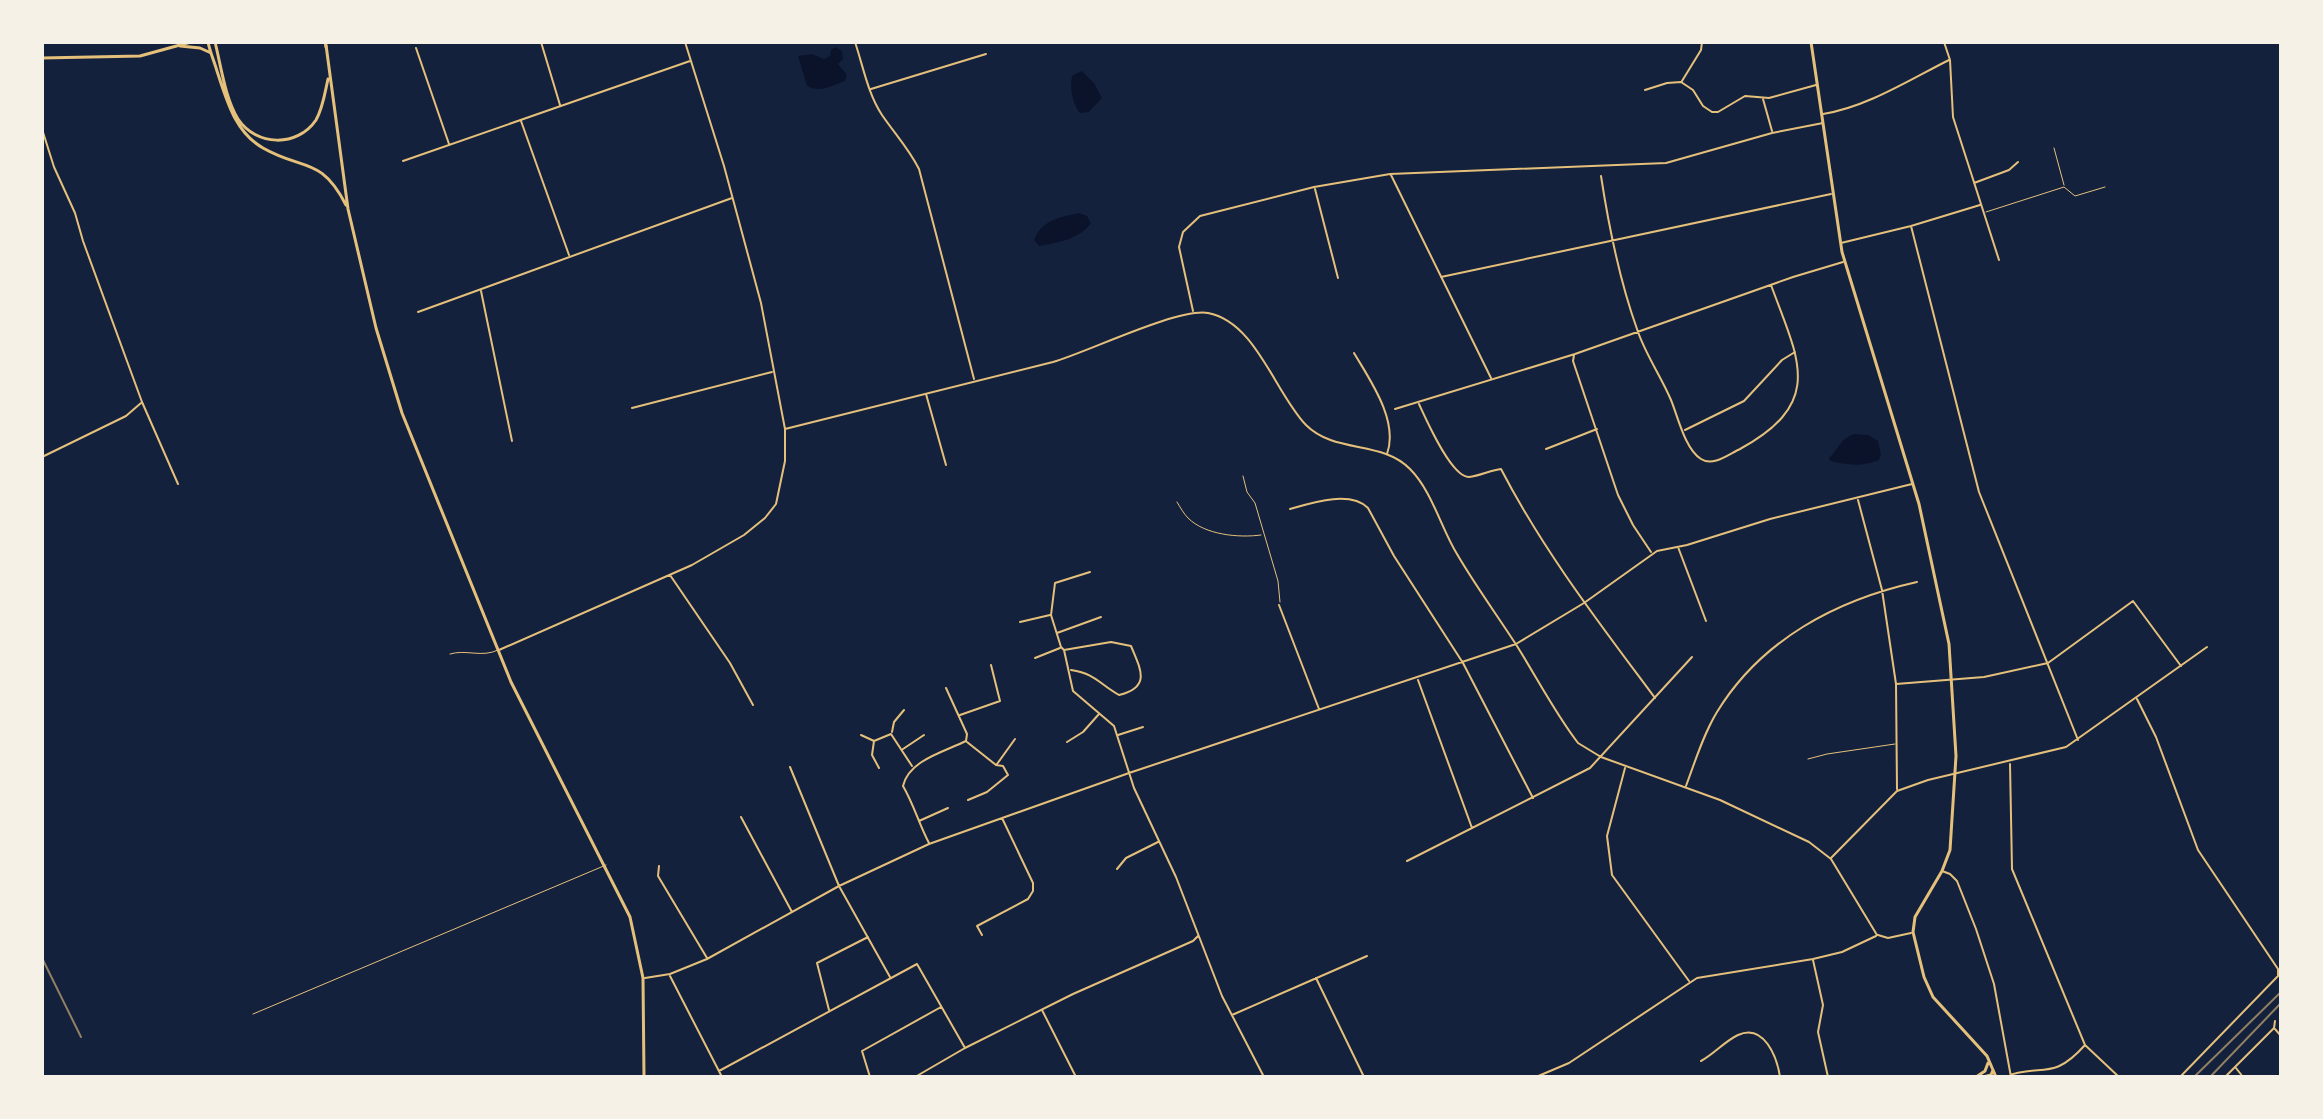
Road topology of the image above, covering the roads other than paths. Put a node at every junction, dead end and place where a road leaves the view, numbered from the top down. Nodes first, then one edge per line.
1 (191, 42) edge
2 (208, 42) edge
3 (215, 42) edge
4 (541, 42) edge
5 (685, 42) edge
6 (855, 42) edge
7 (1702, 42) edge
8 (1811, 42) edge
9 (1944, 42) edge
10 (326, 44) edge
11 (179, 46) junction
12 (416, 48) dead end
13 (211, 53) junction
14 (986, 54) dead end
15 (42, 58) edge
16 (691, 60) junction
17 (1950, 60) junction
18 (329, 75) junction
19 (1681, 82) junction
20 (1818, 85) junction
21 (870, 89) junction
22 (1645, 90) dead end
23 (1762, 99) junction
24 (560, 106) junction
25 (1822, 115) junction
26 (521, 120) junction
27 (1824, 123) junction
28 (42, 129) edge
29 (1772, 133) junction
30 (450, 145) junction
31 (2054, 148) dead end
32 (403, 161) dead end
33 (2018, 162) dead end
34 (1390, 174) junction
35 (1601, 176) dead end
36 (1973, 183) junction
37 (1314, 187) junction
38 (2064, 187) junction
39 (2105, 187) dead end
40 (1834, 193) junction
41 (733, 198) junction
42 (1981, 204) junction
43 (348, 209) junction
44 (1984, 213) junction
45 (1911, 226) junction
46 (1611, 241) junction
47 (1841, 243) junction
48 (570, 257) junction
49 (1999, 260) dead end
50 (1844, 261) junction
51 (1441, 277) junction
52 (1338, 278) dead end
53 (1771, 285) junction
54 (481, 289) junction
55 (418, 312) dead end
56 (1193, 312) junction
57 (1637, 332) junction
58 (1795, 352) junction
59 (1354, 353) dead end
60 (1575, 354) junction
61 (773, 372) junction
62 (974, 380) junction
63 (1492, 380) junction
64 (926, 393) junction
65 (142, 402) junction
66 (1418, 403) junction
67 (632, 408) dead end
68 (1395, 409) dead end
69 (785, 429) junction
70 (1598, 429) junction
71 (1684, 430) junction
72 (512, 441) dead end
73 (1546, 449) dead end
74 (1387, 454) junction
75 (42, 457) edge
76 (946, 465) dead end
77 (1243, 476) dead end
78 (178, 484) dead end
79 (1913, 484) junction
80 (1857, 499) junction
81 (1177, 502) dead end
82 (1290, 509) dead end
83 (1264, 534) junction
84 (1678, 547) junction
85 (1652, 553) junction
86 (1090, 572) dead end
87 (670, 575) junction
88 (1917, 582) dead end
89 (1882, 590) junction
90 (1584, 603) junction
91 (1279, 605) joint
92 (1051, 615) junction
93 (1101, 617) dead end
94 (1706, 621) dead end
95 (1020, 622) dead end
96 (1057, 633) junction
97 (1516, 644) junction
98 (2207, 647) dead end
99 (1062, 649) junction
100 (498, 650) junction
101 (450, 654) dead end
102 (1692, 657) dead end
103 (1035, 658) dead end
104 (1463, 663) junction
105 (2048, 663) junction
106 (991, 665) dead end
107 (2181, 666) junction
108 (1070, 669) junction
109 (1417, 678) junction
110 (1953, 680) junction
111 (1896, 684) junction
112 (946, 688) dead end
113 (1655, 698) junction
114 (2137, 699) junction
115 (753, 705) dead end
116 (904, 710) dead end
117 (1320, 710) junction
118 (1100, 714) junction
119 (959, 716) junction
120 (1143, 727) dead end
121 (891, 734) junction
122 (861, 735) dead end
123 (924, 735) dead end
124 (1117, 735) junction
125 (1015, 739) dead end
126 (2078, 740) junction
127 (874, 741) junction
128 (966, 741) junction
129 (1067, 742) dead end
130 (1898, 744) junction
131 (902, 750) junction
132 (1601, 757) junction
133 (1808, 759) dead end
134 (2010, 761) junction
135 (996, 765) junction
136 (790, 767) dead end
137 (913, 767) junction
138 (1625, 767) junction
139 (879, 768) dead end
140 (1129, 773) junction
141 (1955, 775) junction
142 (1686, 787) junction
143 (1897, 791) junction
144 (1533, 798) junction
145 (968, 800) dead end
146 (948, 808) dead end
147 (741, 817) dead end
148 (1002, 817) junction
149 (918, 821) junction
150 (1473, 829) junction
151 (1159, 841) junction
152 (929, 844) junction
153 (1831, 859) junction
154 (1407, 861) dead end
155 (606, 865) junction
156 (659, 866) dead end
157 (1117, 869) dead end
158 (1942, 871) junction
159 (839, 886) junction
160 (793, 913) junction
161 (1913, 932) junction
162 (982, 935) dead end
163 (1199, 935) junction
164 (1877, 935) junction
165 (869, 937) junction
166 (1367, 956) dead end
167 (707, 959) junction
168 (1813, 959) junction
169 (670, 974) junction
170 (643, 978) junction
171 (891, 978) junction
172 (1316, 978) junction
173 (1689, 981) junction
174 (2252, 1004) junction
175 (2261, 1005) dead end
176 (941, 1007) junction
177 (1042, 1010) junction
178 (829, 1011) junction
179 (253, 1014) dead end
180 (1231, 1016) junction
181 (2275, 1021) dead end
182 (2274, 1028) junction
183 (2281, 1036) edge
184 (2085, 1045) junction
185 (965, 1048) junction
186 (1989, 1060) junction
187 (1701, 1061) dead end
188 (2235, 1066) junction
189 (1993, 1070) junction
190 (719, 1071) junction
191 (2011, 1076) edge
192 (644, 1077) edge
193 (722, 1077) edge
194 (870, 1077) edge
195 (915, 1077) edge
196 (1076, 1077) edge
197 (1264, 1077) edge
198 (1364, 1077) edge
199 (1536, 1077) edge
200 (1780, 1077) edge
201 (1828, 1077) edge
202 (1976, 1077) edge
203 (1983, 1077) edge
204 (1996, 1077) edge
205 (2004, 1077) edge
206 (2119, 1077) edge
207 (2180, 1077) edge
208 (2225, 1077) edge
209 (2243, 1077) edge

1 - 11 main road
2 - 13 main road
3 - 18 main road
4 - 24 street
5 - 16 street
6 - 21 street
7 - 19 street
8 - 20 main road
9 - 17 street
10 - 18 main road
11 - 13 main road
11 - 15 main road
12 - 30 street
13 - 43 main road
14 - 21 street
16 - 24 street
16 - 41 street
17 - 25 street
17 - 36 street
18 - 43 main road
19 - 22 street
19 - 23 street
20 - 23 street
20 - 25 main road
21 - 62 street
23 - 29 street
24 - 26 street
25 - 27 main road
26 - 30 street
26 - 48 street
27 - 29 street
27 - 40 main road
28 - 65 street
29 - 34 street
30 - 32 street
31 - 38 street
33 - 36 street
34 - 37 street
34 - 51 street
35 - 46 street
36 - 42 street
37 - 52 street
37 - 56 street
38 - 39 street
38 - 44 street
40 - 46 street
40 - 47 main road
41 - 48 street
41 - 61 street
42 - 44 street
42 - 45 street
43 - 100 main road
44 - 49 street
45 - 47 street
45 - 105 street
46 - 51 street
46 - 57 street
47 - 50 main road
48 - 54 street
50 - 53 street
50 - 79 main road
51 - 63 street
53 - 57 street
53 - 58 street
54 - 55 street
54 - 72 street
56 - 62 street
56 - 74 street
57 - 60 street
57 - 71 street
58 - 71 street
58 - 71 street
59 - 74 street
60 - 63 street
60 - 70 street
61 - 67 street
61 - 69 street
62 - 64 street
63 - 66 street
64 - 69 street
64 - 76 street
65 - 75 street
65 - 78 street
66 - 68 street
66 - 90 street
69 - 87 street
70 - 73 street
70 - 85 street
74 - 97 street
77 - 83 street
79 - 80 street
79 - 110 main road
80 - 84 street
80 - 89 street
81 - 83 street
82 - 104 street
83 - 91 street
84 - 85 street
84 - 94 street
85 - 90 street
86 - 92 street
87 - 100 street
87 - 115 street
88 - 89 street
89 - 111 street
89 - 142 street
90 - 97 street
90 - 113 street
91 - 117 street
92 - 95 street
92 - 96 street
93 - 96 street
96 - 99 street
97 - 104 street
97 - 132 street
98 - 107 street
99 - 103 street
99 - 108 street
99 - 108 street
100 - 101 street
100 - 155 main road
102 - 113 street
104 - 109 street
104 - 144 street
105 - 107 street
105 - 110 street
105 - 126 street
106 - 119 street
107 - 114 street
108 - 118 street
109 - 117 street
109 - 150 street
110 - 111 street
110 - 141 main road
111 - 130 street
112 - 119 street
113 - 132 street
114 - 126 street
114 - 174 street
116 - 121 street
117 - 140 street
118 - 124 street
118 - 129 street
119 - 128 street
120 - 124 street
121 - 127 street
121 - 131 street
122 - 127 street
123 - 131 street
124 - 140 street
125 - 135 street
126 - 134 street
127 - 139 street
128 - 135 street
128 - 137 street
130 - 133 street
130 - 143 street
131 - 137 street
132 - 138 street
132 - 144 street
134 - 141 street
134 - 184 street
135 - 145 street
136 - 159 street
137 - 149 street
138 - 142 street
138 - 173 street
140 - 148 street
140 - 151 street
141 - 143 street
141 - 158 main road
142 - 153 street
143 - 153 street
144 - 150 street
146 - 149 street
147 - 160 street
148 - 152 street
148 - 162 street
149 - 152 street
150 - 154 street
151 - 157 street
151 - 163 street
152 - 159 street
153 - 164 street
155 - 170 main road
155 - 179 street
156 - 167 street
158 - 161 main road
158 - 191 street
159 - 160 street
159 - 165 street
160 - 167 street
161 - 164 street
161 - 186 main road
163 - 177 street
163 - 180 street
164 - 168 street
165 - 171 street
165 - 178 street
166 - 172 street
167 - 169 street
168 - 173 street
168 - 201 street
169 - 170 street
169 - 190 street
170 - 192 main road
171 - 176 street
171 - 178 street
172 - 180 street
172 - 198 street
173 - 199 street
174 - 175 street
174 - 207 street
176 - 185 street
176 - 194 street
177 - 185 street
177 - 196 street
178 - 190 street
180 - 197 street
181 - 182 street
182 - 183 street
182 - 188 street
184 - 191 street
184 - 206 street
185 - 195 street
186 - 189 main road
186 - 202 main road
187 - 200 street
188 - 208 street
188 - 209 street
189 - 203 main road
189 - 204 main road
190 - 193 street
191 - 205 street

